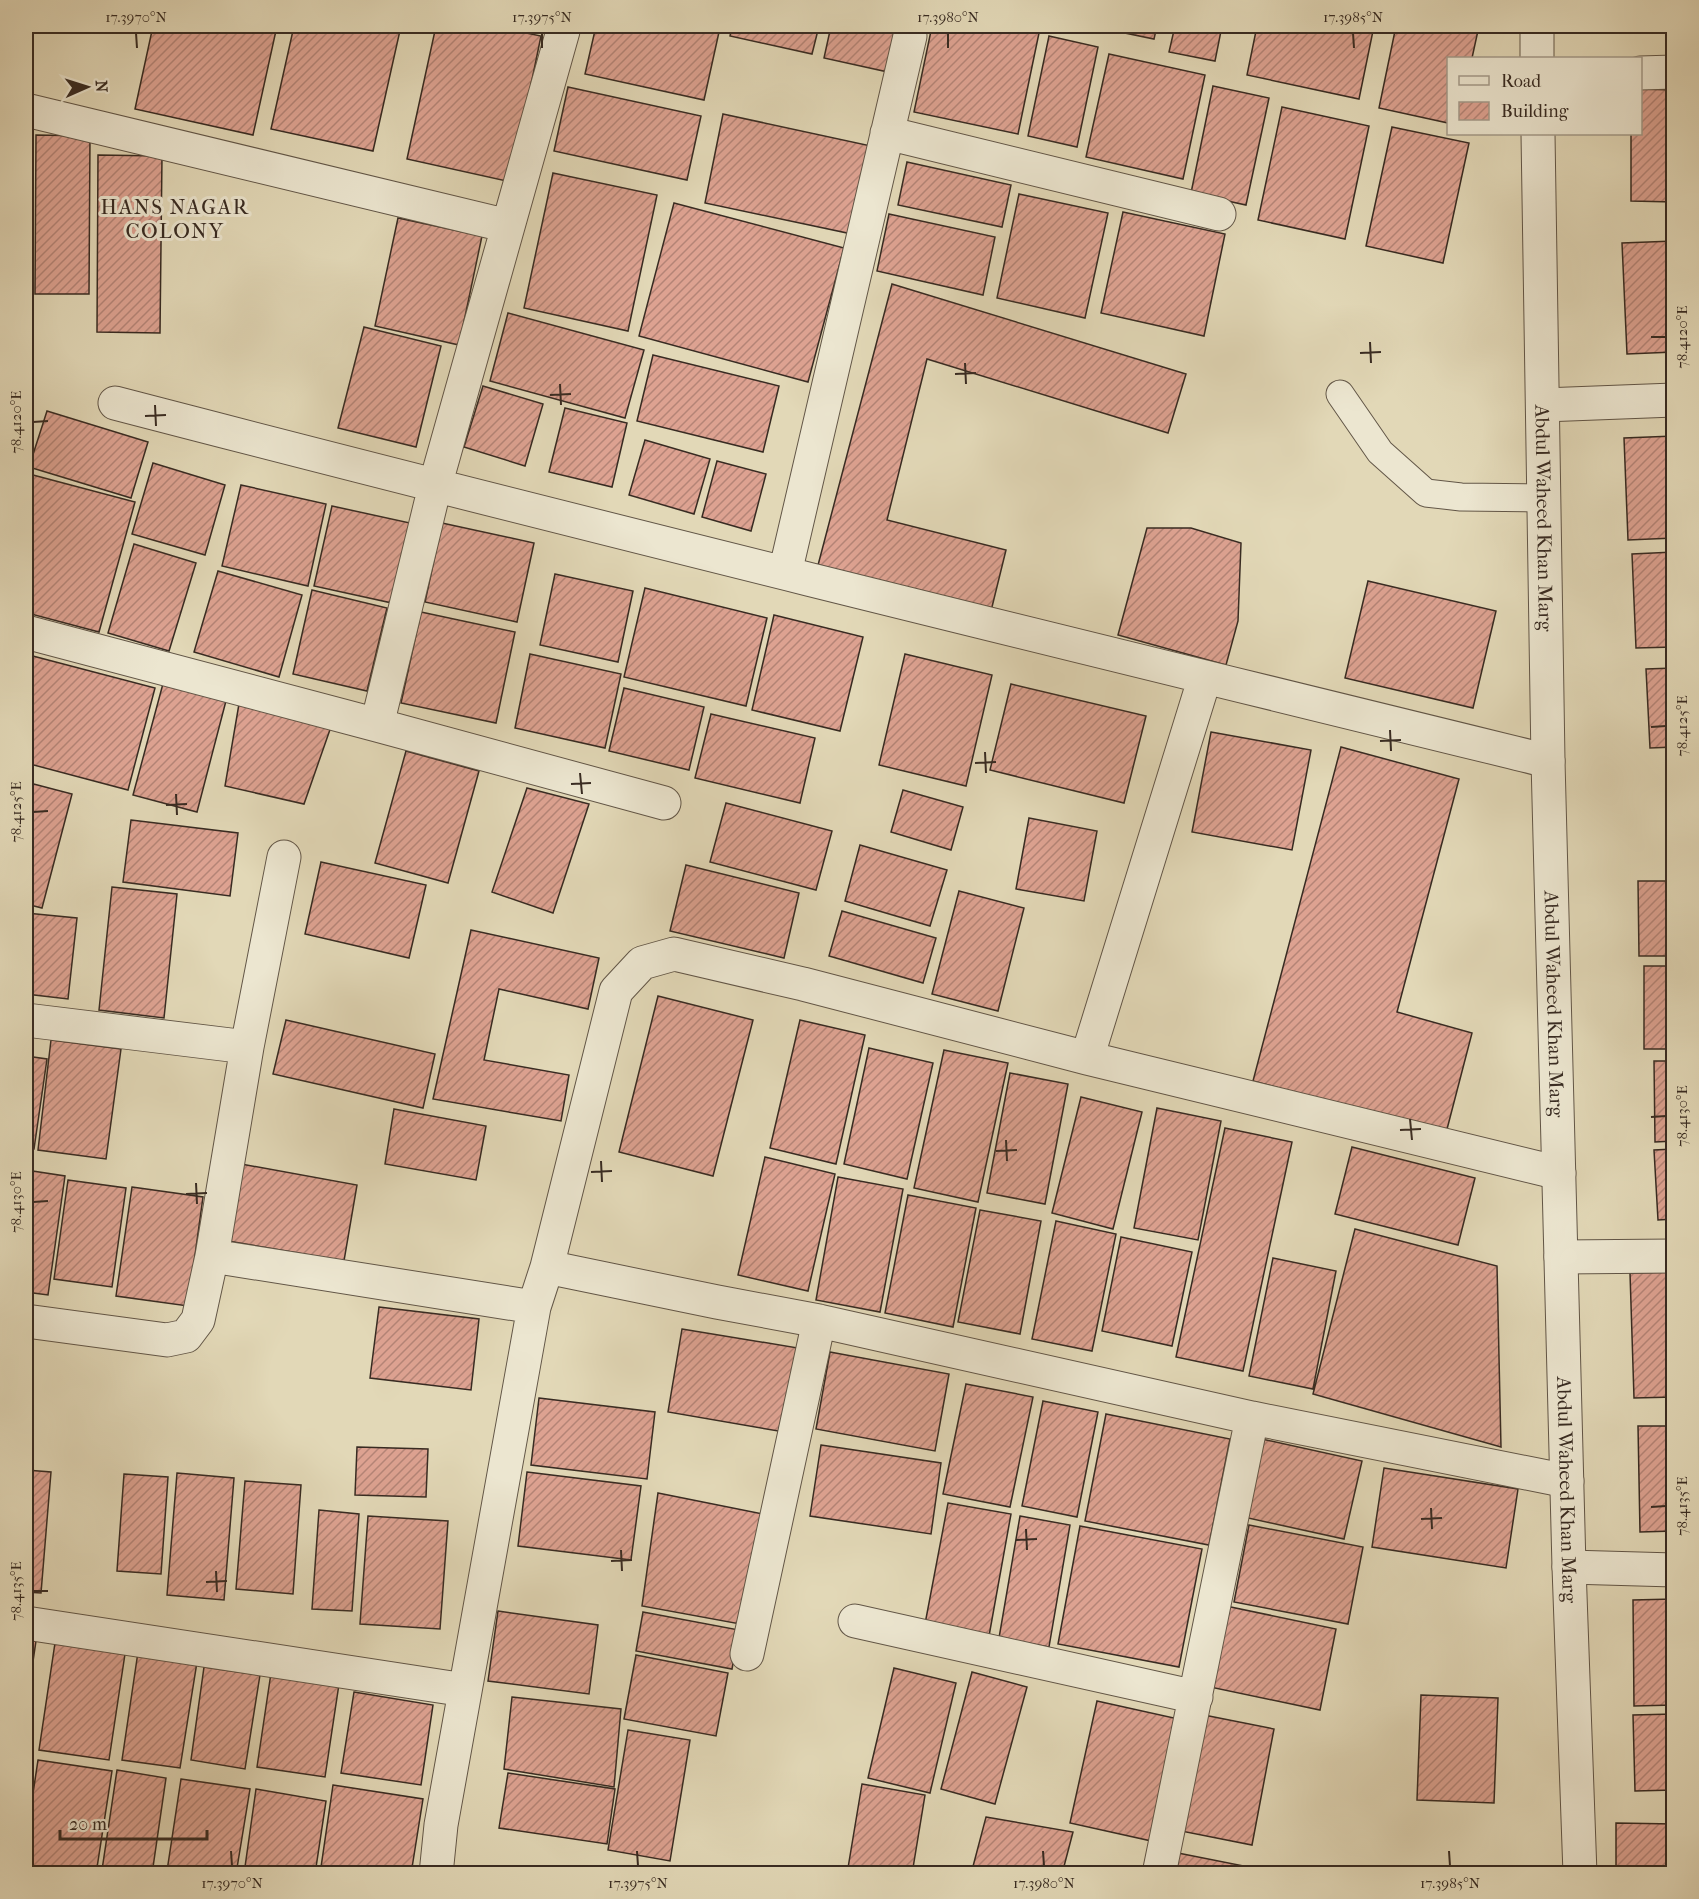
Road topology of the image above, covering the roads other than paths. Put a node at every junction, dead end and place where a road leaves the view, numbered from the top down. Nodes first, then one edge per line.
1 (562, 26) edge
2 (1537, 26) edge
3 (910, 36) dead end
4 (1537, 57) edge
5 (1674, 72) edge
6 (1642, 73) edge
7 (26, 110) edge
8 (887, 133) junction
9 (1539, 135) edge
10 (1219, 214) dead end
11 (508, 226) junction
12 (1340, 394) dead end
13 (1674, 400) edge
14 (115, 403) dead end
15 (1543, 405) junction
16 (435, 486) junction
17 (1544, 498) junction
18 (785, 573) junction
19 (26, 632) edge
20 (1205, 677) junction
21 (377, 725) junction
22 (1548, 761) junction
23 (664, 803) dead end
24 (284, 857) dead end
25 (26, 1020) edge
26 (247, 1047) junction
27 (1086, 1058) junction
28 (1559, 1173) junction
29 (212, 1256) junction
30 (1674, 1256) edge
31 (1561, 1257) junction
32 (547, 1267) junction
33 (534, 1307) junction
34 (26, 1321) edge
35 (819, 1321) junction
36 (1252, 1418) junction
37 (1567, 1481) junction
38 (1569, 1567) junction
39 (1674, 1570) edge
40 (855, 1621) dead end
41 (26, 1623) edge
42 (747, 1654) dead end
43 (465, 1690) junction
44 (1196, 1696) junction
45 (436, 1874) edge
46 (1159, 1874) edge
47 (1580, 1874) edge

1 - 11 street
2 - 4 street
3 - 8 street
5 - 6 street
7 - 11 street
8 - 10 street
8 - 18 street
9 - 15 street, Abdul Waheed Khan Marg
11 - 16 street
12 - 17 lane
13 - 15 street
14 - 16 street
15 - 17 street, Abdul Waheed Khan Marg
16 - 18 street
16 - 21 street
17 - 22 street, Abdul Waheed Khan Marg
18 - 20 street
19 - 21 street
20 - 22 street
20 - 27 street
21 - 23 street
22 - 28 street, Abdul Waheed Khan Marg
24 - 26 street
25 - 26 street
26 - 29 street
27 - 28 street
27 - 32 street
28 - 31 street, Abdul Waheed Khan Marg
29 - 33 street
29 - 34 street
30 - 31 street
31 - 37 street, Abdul Waheed Khan Marg
32 - 33 street
32 - 35 street
33 - 43 street
35 - 36 street
35 - 42 street
36 - 37 street
36 - 44 street
37 - 38 street, Abdul Waheed Khan Marg
38 - 39 street
38 - 47 street, Abdul Waheed Khan Marg
40 - 44 street
41 - 43 street
43 - 45 street
44 - 46 street

